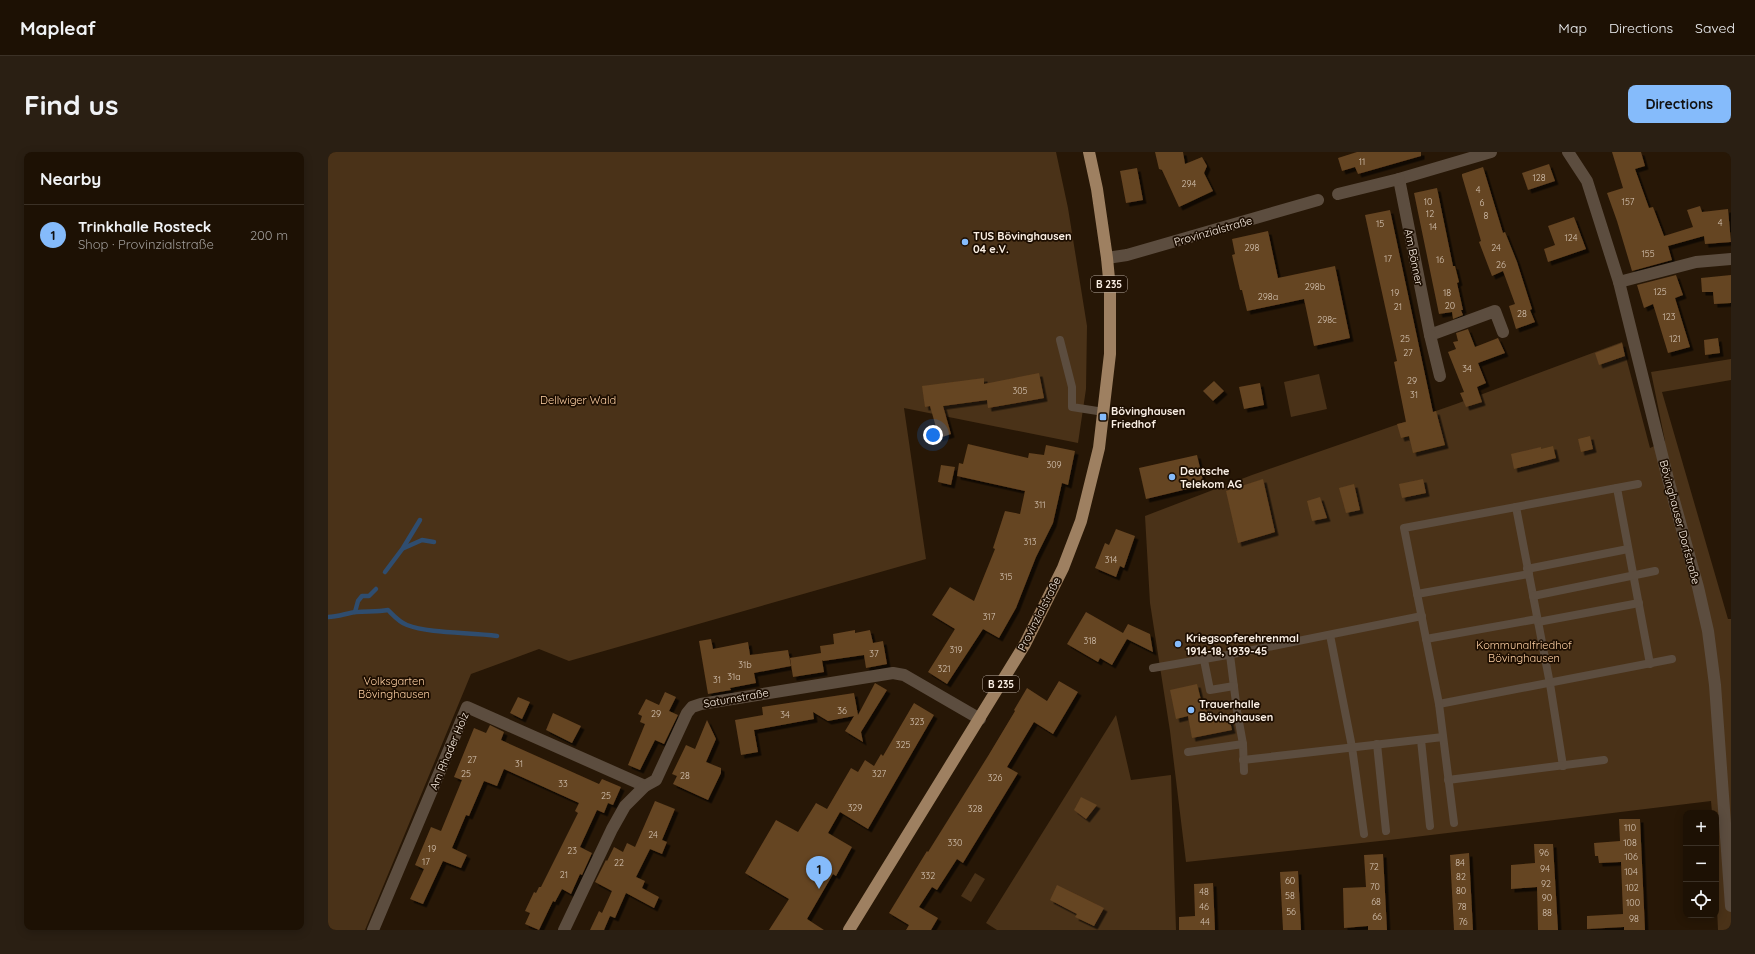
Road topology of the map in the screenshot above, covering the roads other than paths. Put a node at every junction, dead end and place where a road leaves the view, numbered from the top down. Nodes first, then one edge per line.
1 (1089, 152) edge
2 (1491, 152) edge
3 (1568, 152) edge
4 (1398, 179) junction
5 (1338, 194) dead end
6 (1318, 200) dead end
7 (1107, 258) junction
8 (1731, 259) edge
9 (1619, 282) junction
10 (1504, 332) dead end
11 (1430, 335) junction
12 (1060, 340) dead end
13 (1440, 376) dead end
14 (1104, 412) junction
15 (1638, 484) dead end
16 (1617, 488) junction
17 (1516, 507) junction
18 (1628, 549) junction
19 (1655, 571) dead end
20 (1528, 572) junction
21 (1633, 576) junction
22 (1417, 594) junction
23 (1533, 596) junction
24 (1638, 603) junction
25 (1422, 616) junction
26 (1538, 620) junction
27 (1330, 635) junction
28 (1426, 639) junction
29 (1230, 655) junction
30 (1672, 659) dead end
31 (1204, 660) junction
32 (1650, 664) junction
33 (1153, 668) dead end
34 (1550, 684) junction
35 (1234, 686) junction
36 (1439, 704) junction
37 (980, 719) junction
38 (1443, 737) junction
39 (1421, 740) junction
40 (1243, 744) junction
41 (1377, 744) junction
42 (1352, 747) junction
43 (1188, 752) dead end
44 (1243, 760) junction
45 (1604, 760) dead end
46 (1563, 766) junction
47 (1244, 771) dead end
48 (1448, 780) junction
49 (645, 786) junction
50 (1454, 823) dead end
51 (1430, 826) dead end
52 (1386, 832) dead end
53 (1364, 834) dead end
54 (1731, 906) edge
55 (373, 930) edge
56 (564, 930) edge
57 (849, 930) edge

1 - 7 main road, Provinzialstraße / B 235
2 - 4 street
3 - 9 street, Bövinghauser Dorfstraße
4 - 5 street
4 - 11 street, Am Bönner
6 - 7 street, Provinzialstraße
7 - 14 main road, Provinzialstraße / B 235
8 - 9 street
9 - 54 street, Bövinghauser Dorfstraße
10 - 11 street
11 - 13 street, Am Bönner
12 - 14 lane
14 - 37 main road, Provinzialstraße / B 235
15 - 16 lane
16 - 17 lane
16 - 18 lane
17 - 20 lane
17 - 22 lane
18 - 20 lane
18 - 21 lane
19 - 21 lane
20 - 22 lane
20 - 23 lane
21 - 23 lane
21 - 24 lane
22 - 25 lane
23 - 26 lane
24 - 26 lane
24 - 32 lane
25 - 27 lane
25 - 28 lane
26 - 28 lane
26 - 34 lane
27 - 29 lane
27 - 42 lane
28 - 36 lane
29 - 31 lane
29 - 35 lane
30 - 32 lane
31 - 33 lane
31 - 35 lane
32 - 34 lane
34 - 36 lane
34 - 46 lane
35 - 40 lane
36 - 38 lane
37 - 49 street, Saturnstraße
37 - 57 main road, Provinzialstraße / B 235
38 - 39 lane
38 - 48 lane
39 - 41 lane
39 - 51 lane
40 - 43 lane
40 - 44 lane
41 - 42 lane
41 - 52 lane
42 - 44 lane
42 - 53 lane
44 - 47 lane
45 - 46 lane
46 - 48 lane
48 - 50 lane
49 - 55 street, Am Rhader Holz
49 - 56 street, Saturnstraße

